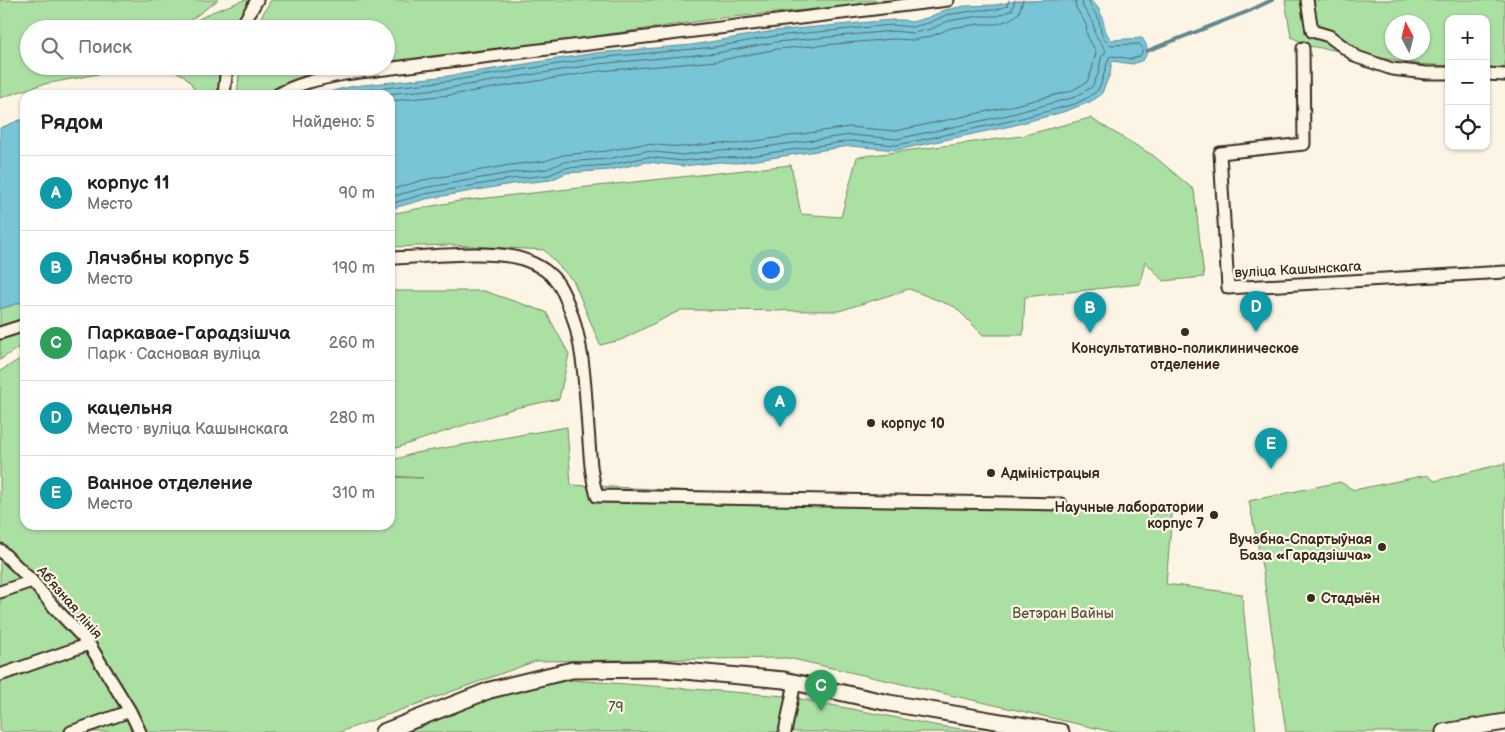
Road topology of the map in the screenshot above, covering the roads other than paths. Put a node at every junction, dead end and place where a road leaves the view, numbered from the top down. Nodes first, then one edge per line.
1 (257, 0) edge
2 (948, 0) edge
3 (1307, 0) edge
4 (245, 20) edge
5 (1303, 48) dead end
6 (395, 68) edge
7 (1445, 73) edge
8 (1490, 74) edge
9 (226, 75) edge
10 (339, 75) edge
11 (1505, 75) edge
12 (225, 90) edge
13 (286, 90) edge
14 (395, 258) edge
15 (1505, 272) edge
16 (20, 327) edge
17 (0, 333) edge
18 (1062, 504) dead end
19 (0, 550) edge
20 (32, 580) junction
21 (0, 592) edge
22 (89, 644) junction
23 (0, 675) edge
24 (795, 682) junction
25 (130, 711) junction
26 (1505, 722) edge
27 (72, 732) edge
28 (140, 732) edge
29 (383, 732) edge
30 (785, 732) edge
31 (1061, 732) edge
32 (1444, 732) edge

1 - 4 street
2 - 6 street
3 - 7 street
5 - 15 street, вуліца Кашынскага
8 - 11 street
9 - 12 street
10 - 13 street
14 - 18 street
16 - 17 street
19 - 20 street, Абʼязная лінія
20 - 21 street
20 - 22 street, Абʼязная лінія
22 - 23 street
22 - 25 street, Абʼязная лінія
24 - 29 street
24 - 30 street
24 - 31 street
25 - 27 street
25 - 28 street, Абʼязная лінія
26 - 32 street

